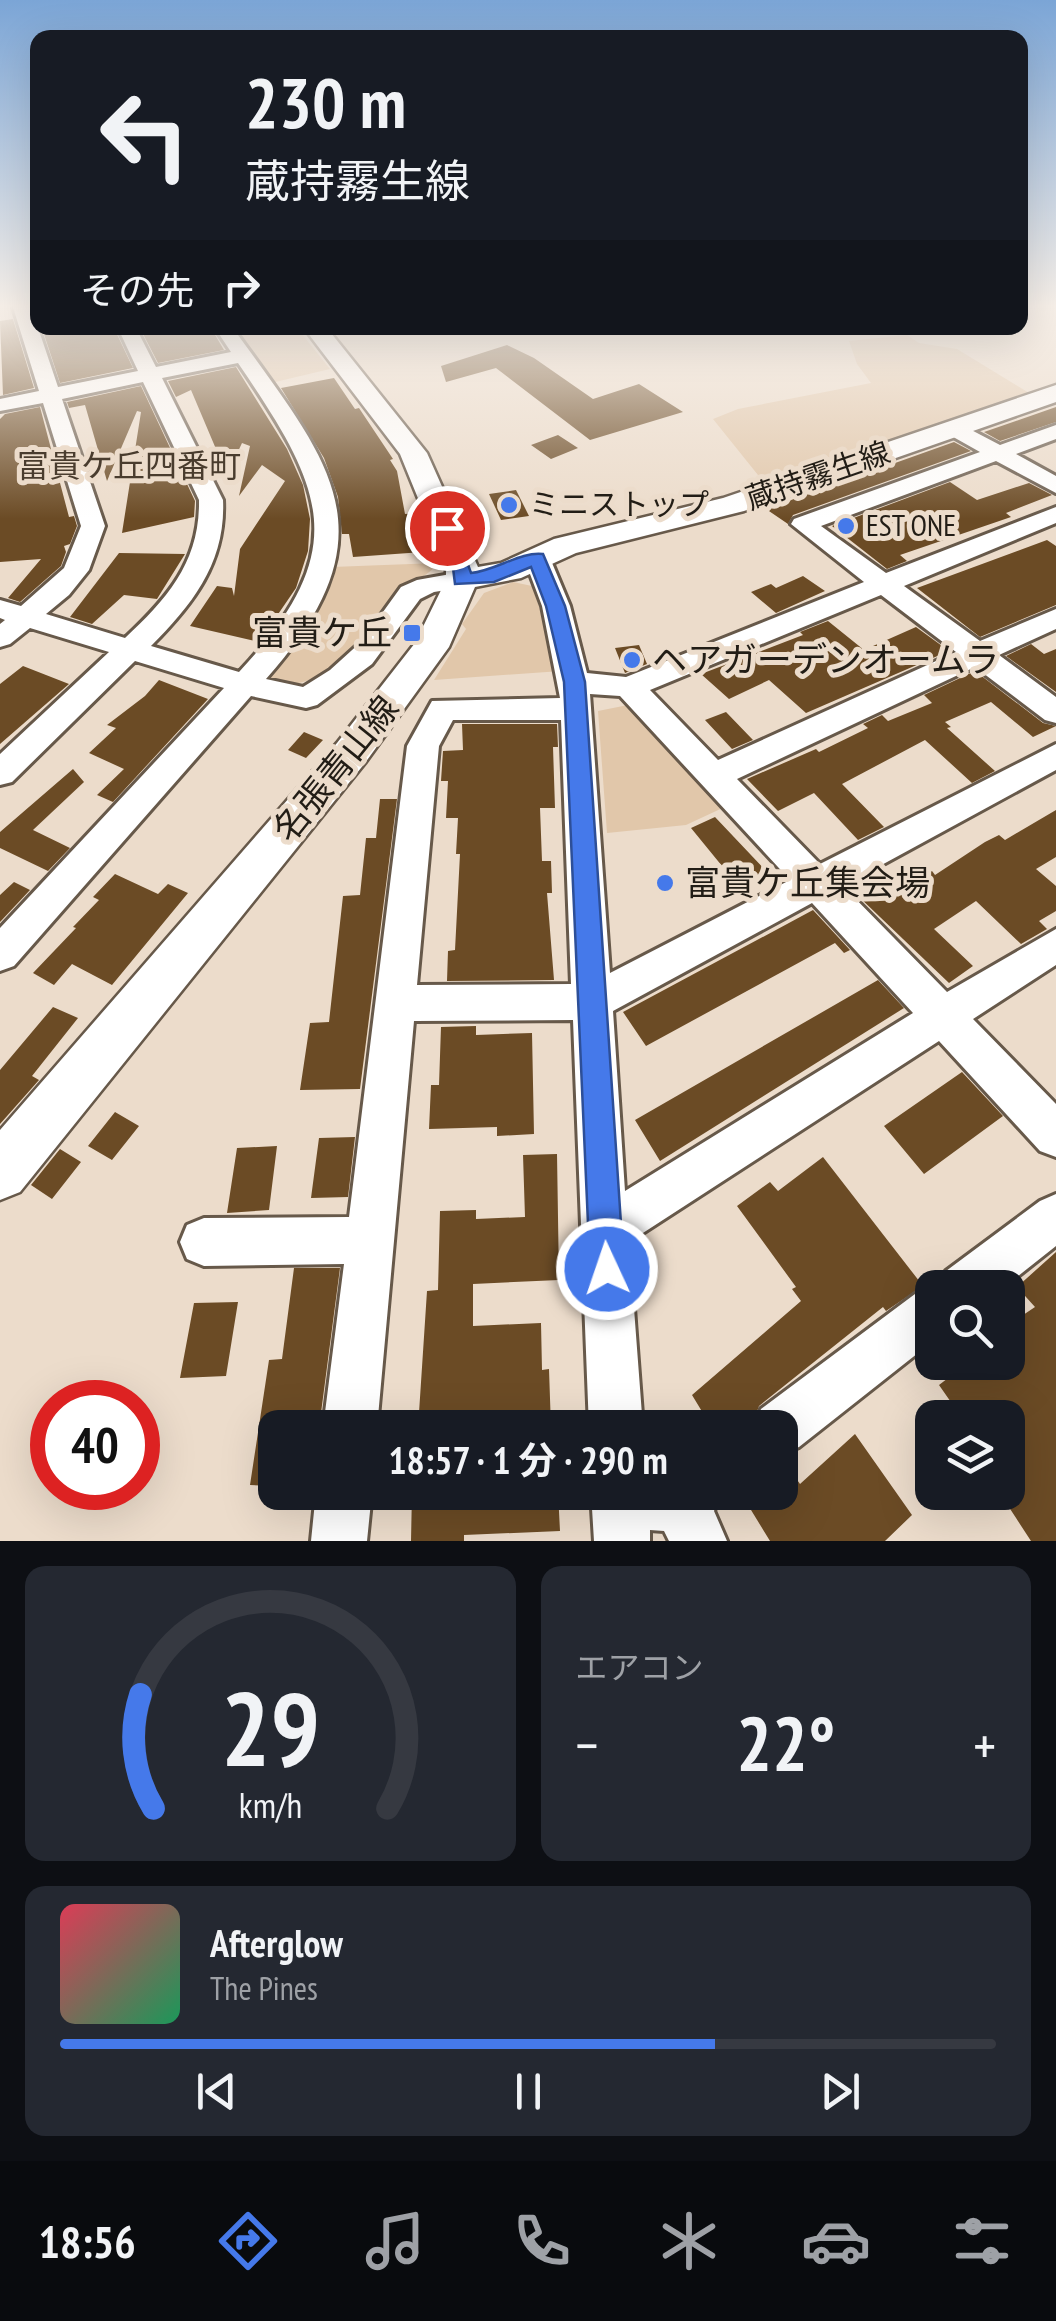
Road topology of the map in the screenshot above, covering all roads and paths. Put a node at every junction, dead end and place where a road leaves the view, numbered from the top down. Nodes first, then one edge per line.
1 (46, 376) edge
2 (141, 376) edge
3 (151, 376) edge
4 (256, 376) edge
5 (351, 376) edge
6 (1056, 393) edge
7 (52, 394) junction
8 (0, 405) edge
9 (956, 428) junction
10 (1056, 432) edge
11 (998, 453) junction
12 (1056, 486) edge
13 (1056, 514) edge
14 (537, 558) junction
15 (462, 580) junction
16 (882, 584) junction
17 (13, 613) edge
18 (1056, 618) edge
19 (0, 638) edge
20 (131, 650) junction
21 (978, 654) junction
22 (246, 685) junction
23 (629, 687) junction
24 (575, 696) junction
25 (1056, 712) edge
26 (1056, 756) edge
27 (0, 773) edge
28 (715, 775) junction
29 (817, 882) junction
30 (1056, 944) edge
31 (0, 954) edge
32 (592, 1002) junction
33 (395, 1003) junction
34 (942, 1016) junction
35 (1056, 1135) edge
36 (0, 1172) edge
37 (1056, 1217) edge
38 (605, 1230) junction
39 (368, 1240) junction
40 (204, 1242) dead end
41 (987, 1270) edge
42 (915, 1324) edge
43 (352, 1410) edge
44 (615, 1410) edge
45 (798, 1414) edge
46 (343, 1510) edge
47 (620, 1512) edge
48 (691, 1512) edge
49 (340, 1541) edge

1 - 7 street
2 - 7 street
3 - 20 street
4 - 22 street
5 - 15 main road
6 - 9 main road, 蔵持霧生線
7 - 8 street
7 - 17 street
9 - 11 street
9 - 14 main road, 蔵持霧生線
10 - 11 street
11 - 12 street
11 - 16 street
13 - 16 street
14 - 15 main road, 蔵持霧生線
14 - 24 street
15 - 22 street
15 - 36 main road, 名張青山線
16 - 21 street
16 - 23 street
17 - 19 street
17 - 20 street
18 - 21 street
20 - 22 street
20 - 27 street
21 - 25 street
21 - 28 street
22 - 31 street
23 - 24 street
23 - 28 street
24 - 32 street
24 - 33 street
26 - 29 street
28 - 29 street
29 - 32 street
29 - 34 street
30 - 34 street
32 - 33 street
32 - 38 street
33 - 39 street
34 - 35 street
34 - 38 street
37 - 41 street
38 - 44 street
39 - 40 street
39 - 43 street
42 - 45 street
46 - 49 street
47 - 48 street

